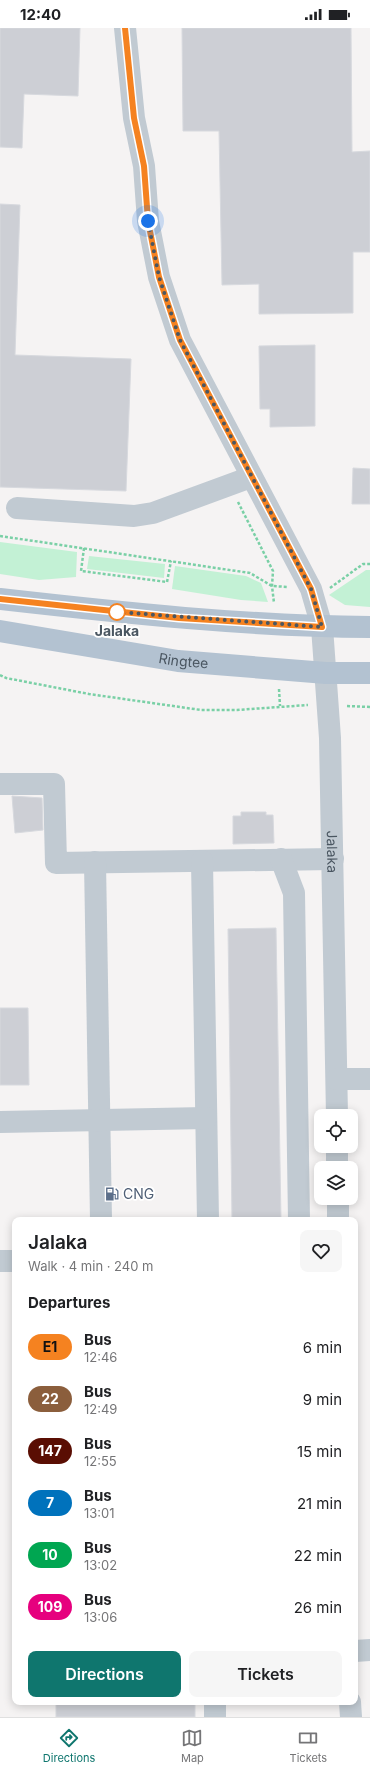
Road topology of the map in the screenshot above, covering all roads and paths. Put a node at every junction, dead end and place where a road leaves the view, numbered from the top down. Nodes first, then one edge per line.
1 (125, 28) edge
2 (251, 477) junction
3 (229, 485) junction
4 (17, 508) dead end
5 (0, 536) edge
6 (84, 548) junction
7 (171, 561) junction
8 (370, 564) edge
9 (272, 586) junction
10 (311, 589) junction
11 (0, 598) edge
12 (274, 603) dead end
13 (322, 627) junction
14 (370, 627) edge
15 (1, 631) edge
16 (326, 673) junction
17 (370, 673) edge
18 (0, 675) edge
19 (279, 689) dead end
20 (329, 704) junction
21 (280, 706) junction
22 (370, 707) edge
23 (0, 784) edge
24 (281, 859) junction
25 (333, 859) junction
26 (202, 860) junction
27 (95, 862) junction
28 (337, 1079) junction
29 (370, 1079) edge
30 (337, 1109) edge
31 (206, 1118) junction
32 (99, 1120) junction
33 (0, 1122) edge
34 (338, 1205) edge
35 (101, 1217) edge
36 (208, 1217) edge
37 (299, 1217) edge
38 (338, 1217) edge
39 (0, 1261) edge
40 (12, 1261) edge
41 (370, 1650) edge
42 (358, 1651) edge
43 (215, 1705) edge
44 (350, 1705) edge
45 (215, 1717) edge
46 (351, 1717) edge

1 - 2 street, Jalaka
2 - 3 street
2 - 10 street, Jalaka
3 - 4 street
3 - 9 path
5 - 6 path
6 - 7 path
6 - 7 path
7 - 9 path
8 - 10 path
9 - 10 path
9 - 12 path
10 - 13 street, Jalaka
11 - 13 main road
13 - 14 main road
13 - 16 street, Jalaka
15 - 16 main road, Ringtee
16 - 17 main road, Ringtee
16 - 20 street, Jalaka
18 - 21 path
19 - 21 path
20 - 21 path
20 - 22 path
20 - 25 street, Jalaka
23 - 27 street
24 - 25 street
24 - 26 street
24 - 37 street
25 - 28 street, Jalaka
26 - 27 street
26 - 31 street
27 - 32 street
28 - 29 street
28 - 30 street, Jalaka
31 - 32 street
31 - 36 street
32 - 33 street
32 - 35 street
34 - 38 street
39 - 40 street
41 - 42 street
43 - 45 street
44 - 46 street

